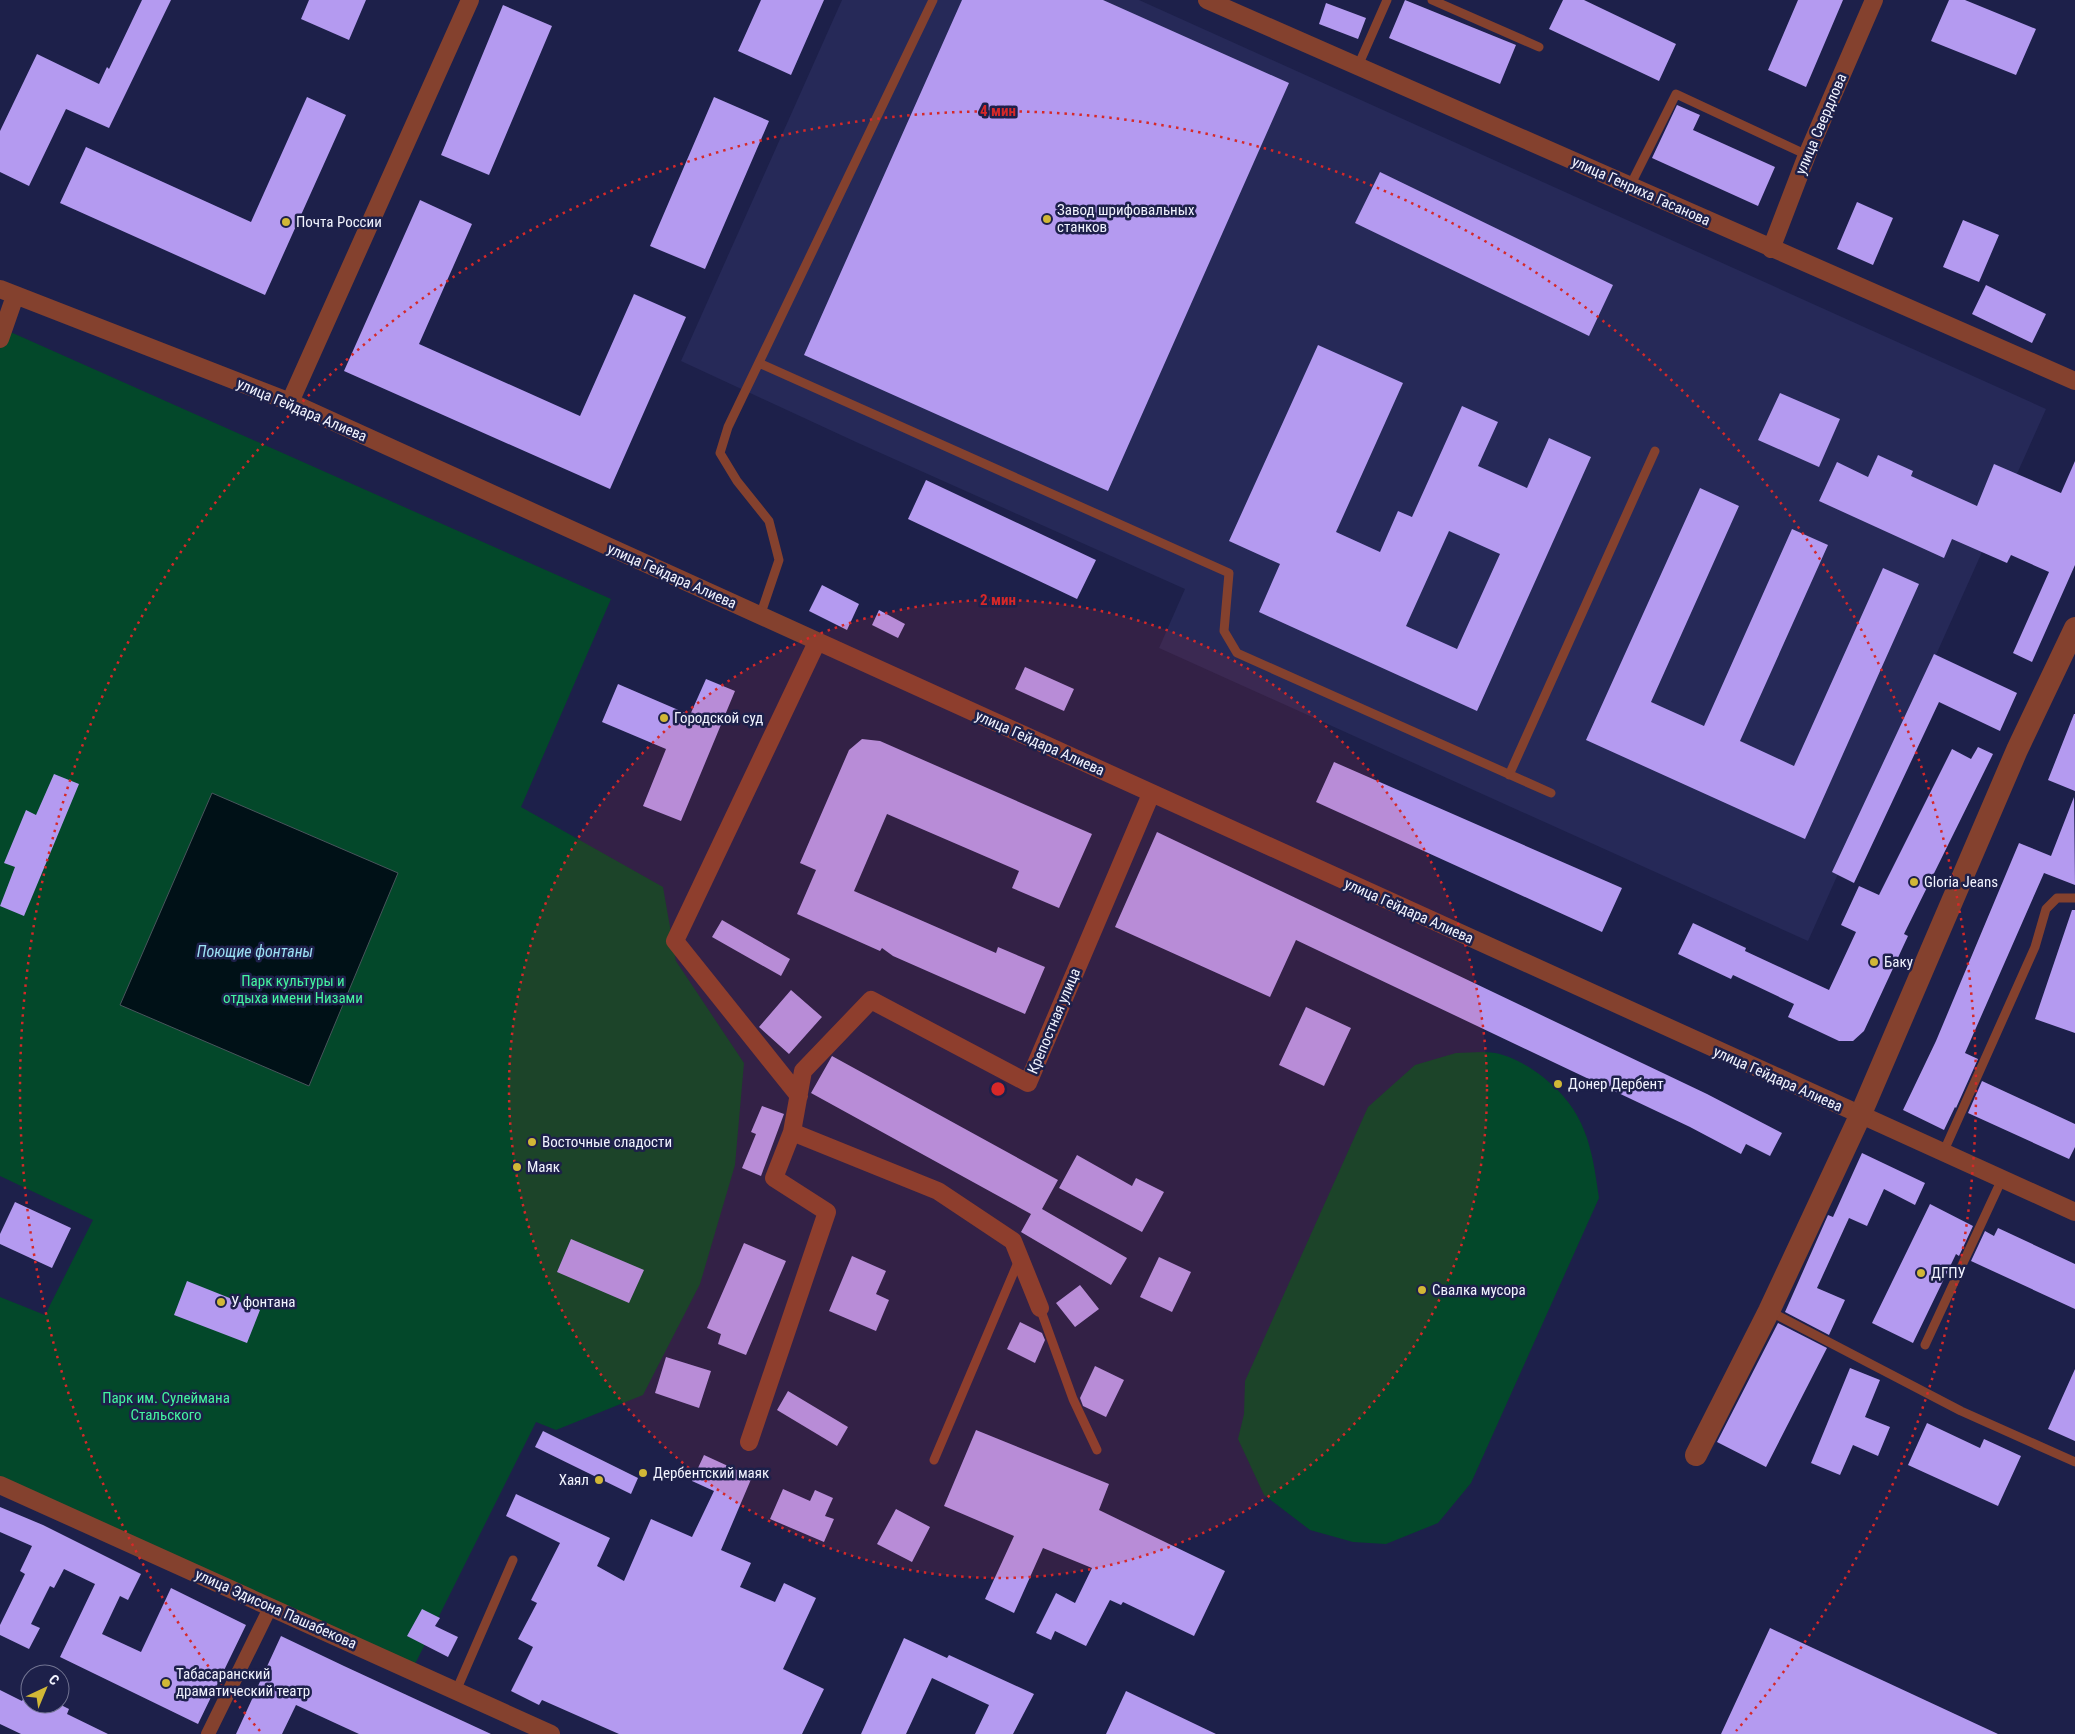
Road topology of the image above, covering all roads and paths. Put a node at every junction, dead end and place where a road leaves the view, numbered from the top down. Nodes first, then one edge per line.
1 (470, 0) edge
2 (933, 0) edge
3 (1207, 0) edge
4 (1387, 0) edge
5 (1432, 0) edge
6 (1874, 0) edge
7 (1539, 47) dead end
8 (1358, 66) junction
9 (1807, 156) junction
10 (1630, 186) junction
11 (1771, 248) junction
12 (8, 292) edge
13 (0, 339) edge
14 (759, 363) junction
15 (2075, 381) edge
16 (290, 402) junction
17 (1655, 451) dead end
18 (760, 616) junction
19 (2075, 628) edge
20 (817, 642) junction
21 (1509, 775) junction
22 (1551, 793) dead end
23 (1151, 794) junction
24 (2075, 898) edge
25 (799, 1096) junction
26 (1860, 1116) junction
27 (792, 1132) junction
28 (1943, 1153) junction
29 (2002, 1180) junction
30 (2075, 1212) edge
31 (1020, 1258) junction
32 (1040, 1308) joint
33 (1768, 1311) junction
34 (1925, 1345) dead end
35 (749, 1442) dead end
36 (1097, 1450) dead end
37 (1696, 1455) dead end
38 (934, 1460) dead end
39 (2075, 1462) edge
40 (0, 1485) edge
41 (513, 1560) dead end
42 (271, 1606) junction
43 (456, 1691) junction
44 (208, 1734) edge
45 (551, 1734) edge

1 - 16 street
2 - 14 lane
3 - 8 street, улица Генриха Гасанова
4 - 8 lane
5 - 7 lane
6 - 9 street, улица Свердлова
8 - 10 street, улица Генриха Гасанова
9 - 10 lane
9 - 11 street, улица Свердлова
10 - 11 street, улица Генриха Гасанова
11 - 15 street, улица Генриха Гасанова
12 - 13 street
12 - 16 street, улица Гейдара Алиева
14 - 18 lane
14 - 21 lane
16 - 18 street, улица Гейдара Алиева
17 - 21 lane
18 - 20 street, улица Гейдара Алиева
19 - 26 street
20 - 23 street, улица Гейдара Алиева
20 - 25 street
21 - 22 lane
23 - 25 street, Крепостная улица
23 - 26 street, улица Гейдара Алиева
24 - 28 lane
25 - 27 street, Крепостная улица
26 - 28 street, улица Гейдара Алиева
26 - 33 street
27 - 31 street
27 - 35 street, Крепостная улица
28 - 29 street, улица Гейдара Алиева
29 - 30 street, улица Гейдара Алиева
29 - 34 lane
31 - 32 street
31 - 38 lane
32 - 36 lane
33 - 37 street
33 - 39 lane
40 - 42 street, улица Эдисона Пашабекова
41 - 43 lane
42 - 43 street, улица Эдисона Пашабекова
42 - 44 street
43 - 45 street, улица Эдисона Пашабекова

